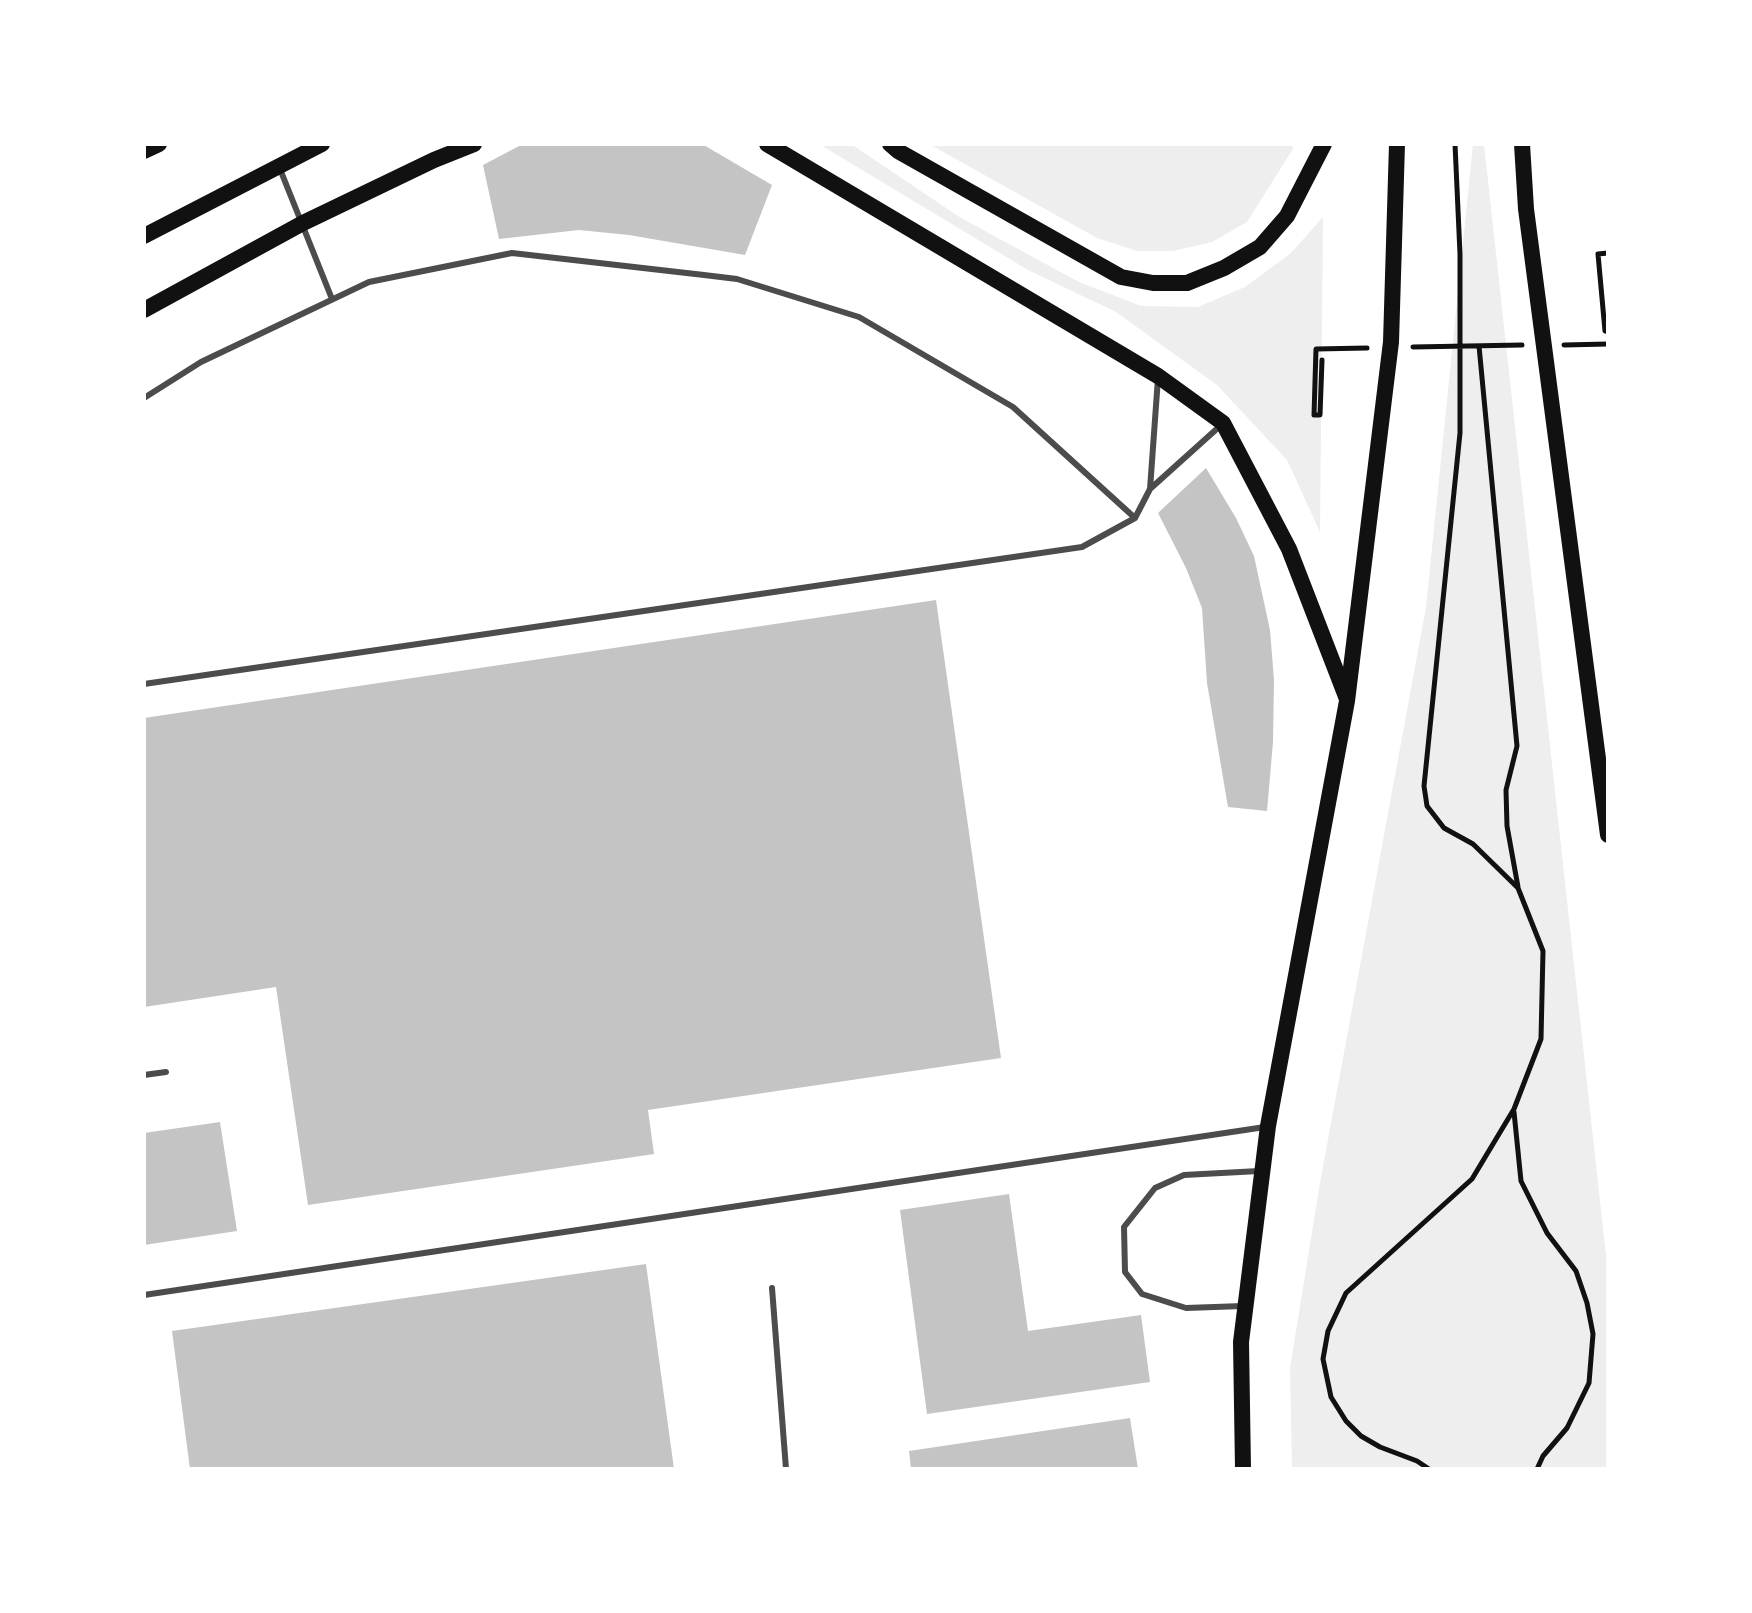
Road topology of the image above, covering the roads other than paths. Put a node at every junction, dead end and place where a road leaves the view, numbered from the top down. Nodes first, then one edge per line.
1 (159, 144) edge
2 (322, 144) edge
3 (474, 144) edge
4 (767, 144) edge
5 (890, 144) edge
6 (1324, 144) edge
7 (1397, 144) edge
8 (1522, 144) edge
9 (144, 151) edge
10 (278, 166) junction
11 (303, 223) junction
12 (144, 236) edge
13 (332, 299) junction
14 (144, 310) edge
15 (1158, 376) junction
16 (144, 398) edge
17 (1223, 423) junction
18 (1150, 489) junction
19 (1135, 518) junction
20 (144, 684) edge
21 (1347, 701) junction
22 (1608, 835) edge
23 (166, 1072) dead end
24 (144, 1075) edge
25 (1268, 1126) junction
26 (1263, 1171) junction
27 (772, 1288) dead end
28 (144, 1295) edge
29 (1246, 1306) junction
30 (786, 1469) edge
31 (1243, 1469) edge

1 - 9 main road
2 - 10 main road
3 - 11 main road
4 - 15 main road
5 - 6 main road
7 - 21 main road
8 - 22 main road
10 - 11 lane
10 - 12 main road
11 - 13 lane
11 - 14 main road
13 - 16 lane
13 - 19 lane
15 - 17 main road
15 - 18 lane
17 - 18 lane
17 - 21 main road
18 - 19 lane
19 - 20 lane
21 - 25 main road
23 - 24 lane
25 - 26 main road
25 - 28 lane
26 - 29 main road
26 - 29 lane
27 - 30 lane
29 - 31 main road

